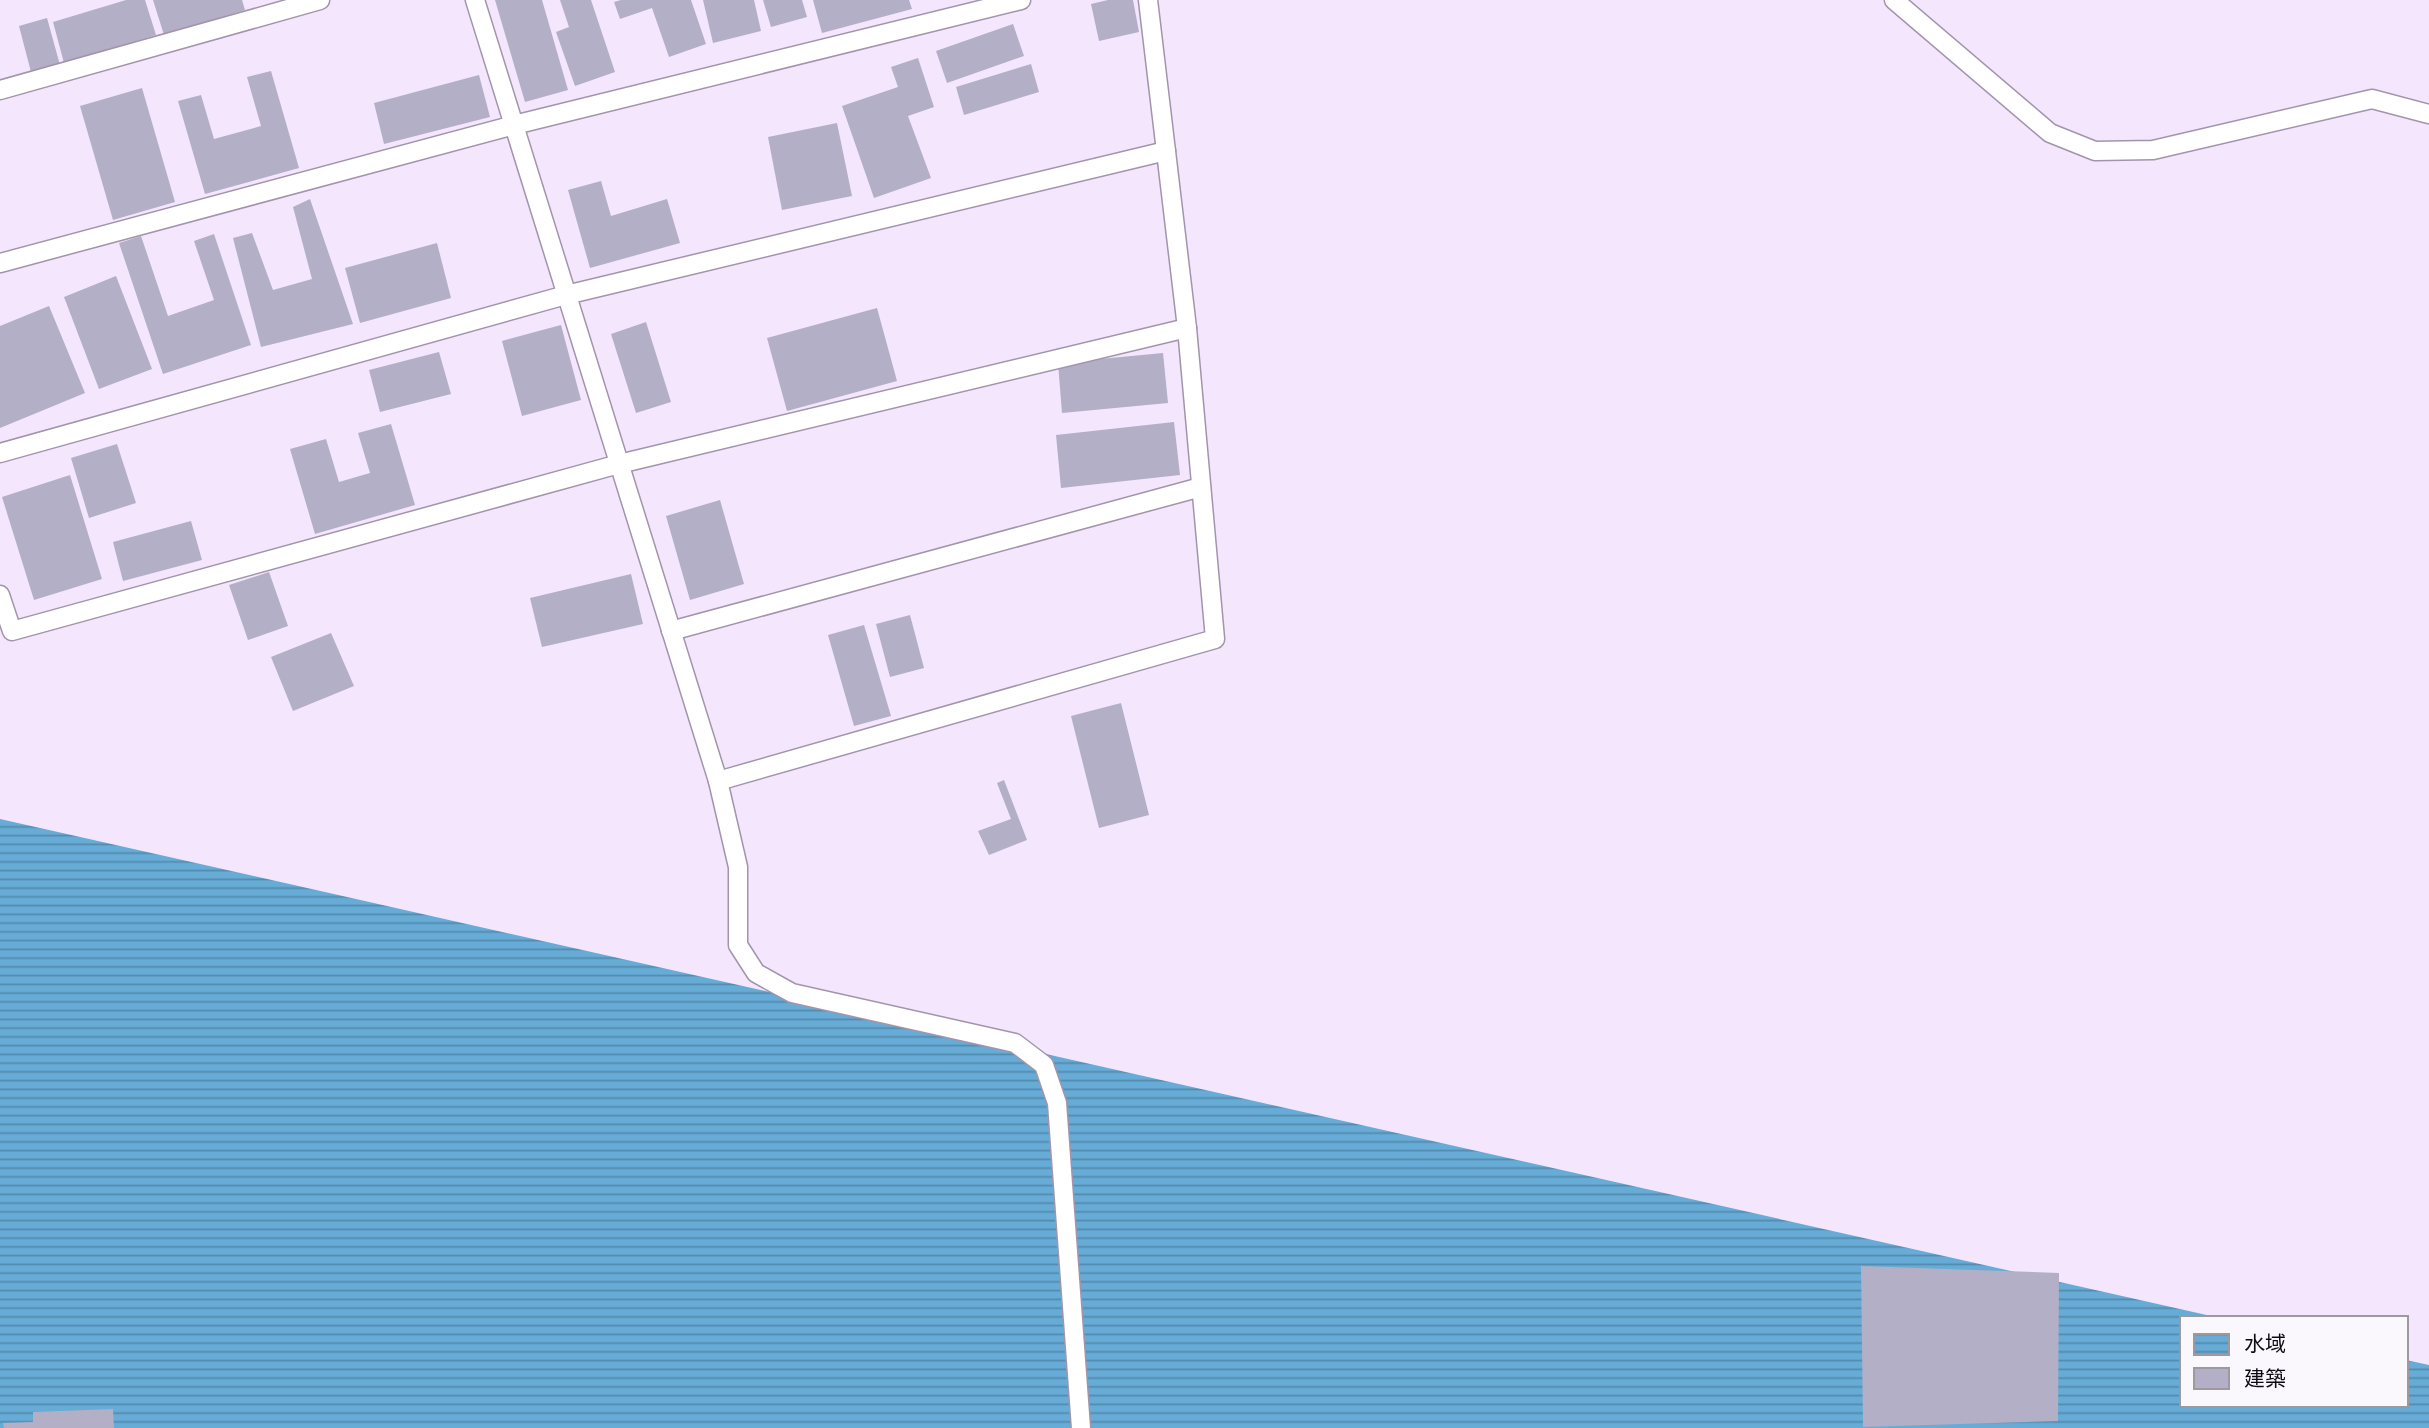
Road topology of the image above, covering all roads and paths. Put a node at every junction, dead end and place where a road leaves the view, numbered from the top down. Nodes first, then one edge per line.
1 (320, 0) edge
2 (475, 0) edge
3 (1021, 0) edge
4 (1148, 0) edge
5 (1894, 0) edge
6 (0, 90) edge
7 (2429, 114) edge
8 (514, 125) junction
9 (1167, 151) junction
10 (0, 263) edge
11 (566, 295) junction
12 (1187, 328) junction
13 (0, 453) edge
14 (619, 464) junction
15 (1201, 486) junction
16 (0, 595) edge
17 (671, 631) junction
18 (718, 781) junction
19 (1081, 1428) edge

1 - 6 lane
2 - 8 lane
3 - 8 lane
4 - 9 lane
5 - 7 lane
8 - 10 lane
8 - 11 lane
9 - 11 lane
9 - 12 lane
11 - 13 lane
11 - 14 lane
12 - 14 lane
12 - 15 lane
14 - 16 lane
14 - 17 lane
15 - 17 lane
15 - 18 lane
17 - 18 lane
18 - 19 lane

